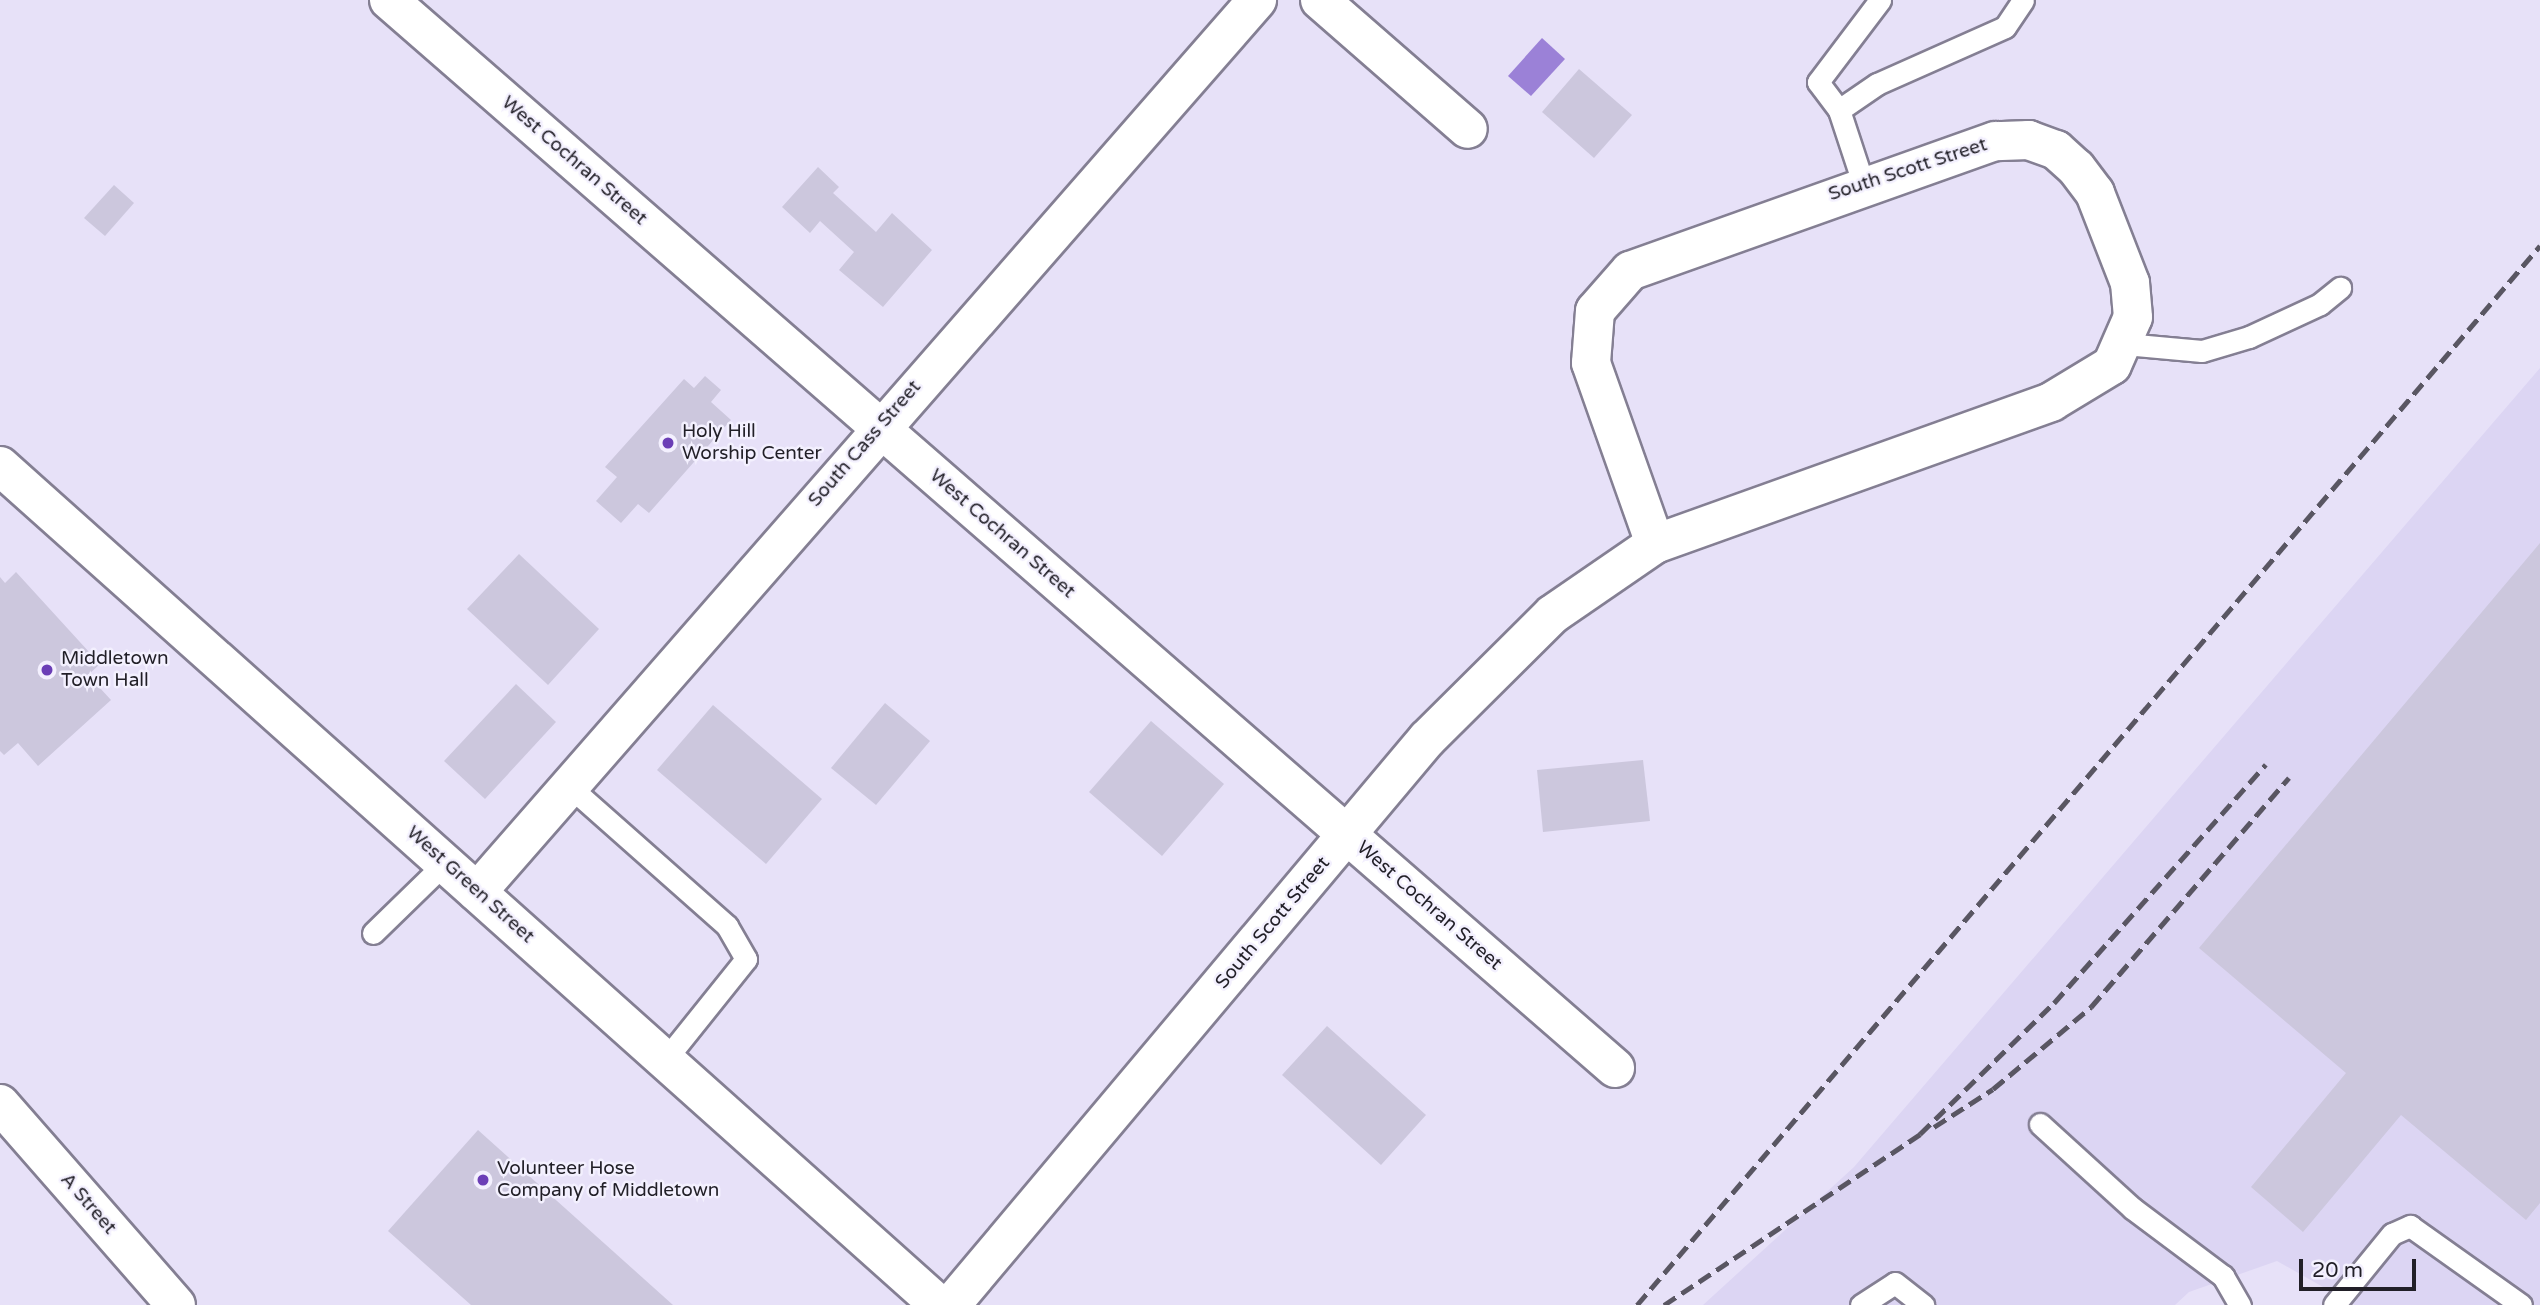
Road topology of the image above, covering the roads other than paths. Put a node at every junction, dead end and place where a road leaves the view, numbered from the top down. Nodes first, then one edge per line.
1 (389, 0) edge
2 (1257, 0) edge
3 (1320, 0) edge
4 (1880, 0) edge
5 (2023, 0) edge
6 (1839, 110) junction
7 (1468, 129) dead end
8 (1863, 183) junction
9 (2340, 288) dead end
10 (2125, 344) junction
11 (879, 428) junction
12 (0, 466) edge
13 (1655, 544) junction
14 (569, 786) junction
15 (1347, 835) junction
16 (445, 863) junction
17 (477, 892) junction
18 (373, 933) dead end
19 (665, 1060) junction
20 (1615, 1068) dead end
21 (0, 1104) edge
22 (2040, 1124) dead end
23 (176, 1305) edge
24 (939, 1305) edge
25 (951, 1305) edge
26 (1861, 1305) edge
27 (1923, 1305) edge
28 (2240, 1305) edge
29 (2334, 1305) edge
30 (2521, 1305) edge

1 - 11 street, West Cochran Street
2 - 11 street, South Cass Street
3 - 7 street
4 - 6 lane
5 - 6 lane
6 - 8 lane
8 - 10 street, South Scott Street
8 - 13 street, South Scott Street
9 - 10 lane
10 - 13 street, South Scott Street
11 - 14 street, South Cass Street
11 - 15 street, West Cochran Street
12 - 16 street, West Green Street
13 - 15 street, South Scott Street
14 - 17 street, South Cass Street
14 - 19 lane
15 - 20 street, West Cochran Street
15 - 25 street, South Scott Street
16 - 17 street, West Green Street
16 - 18 lane
17 - 19 street, West Green Street
19 - 24 street, West Green Street
21 - 23 street, A Street
22 - 28 lane
26 - 27 lane
29 - 30 lane

